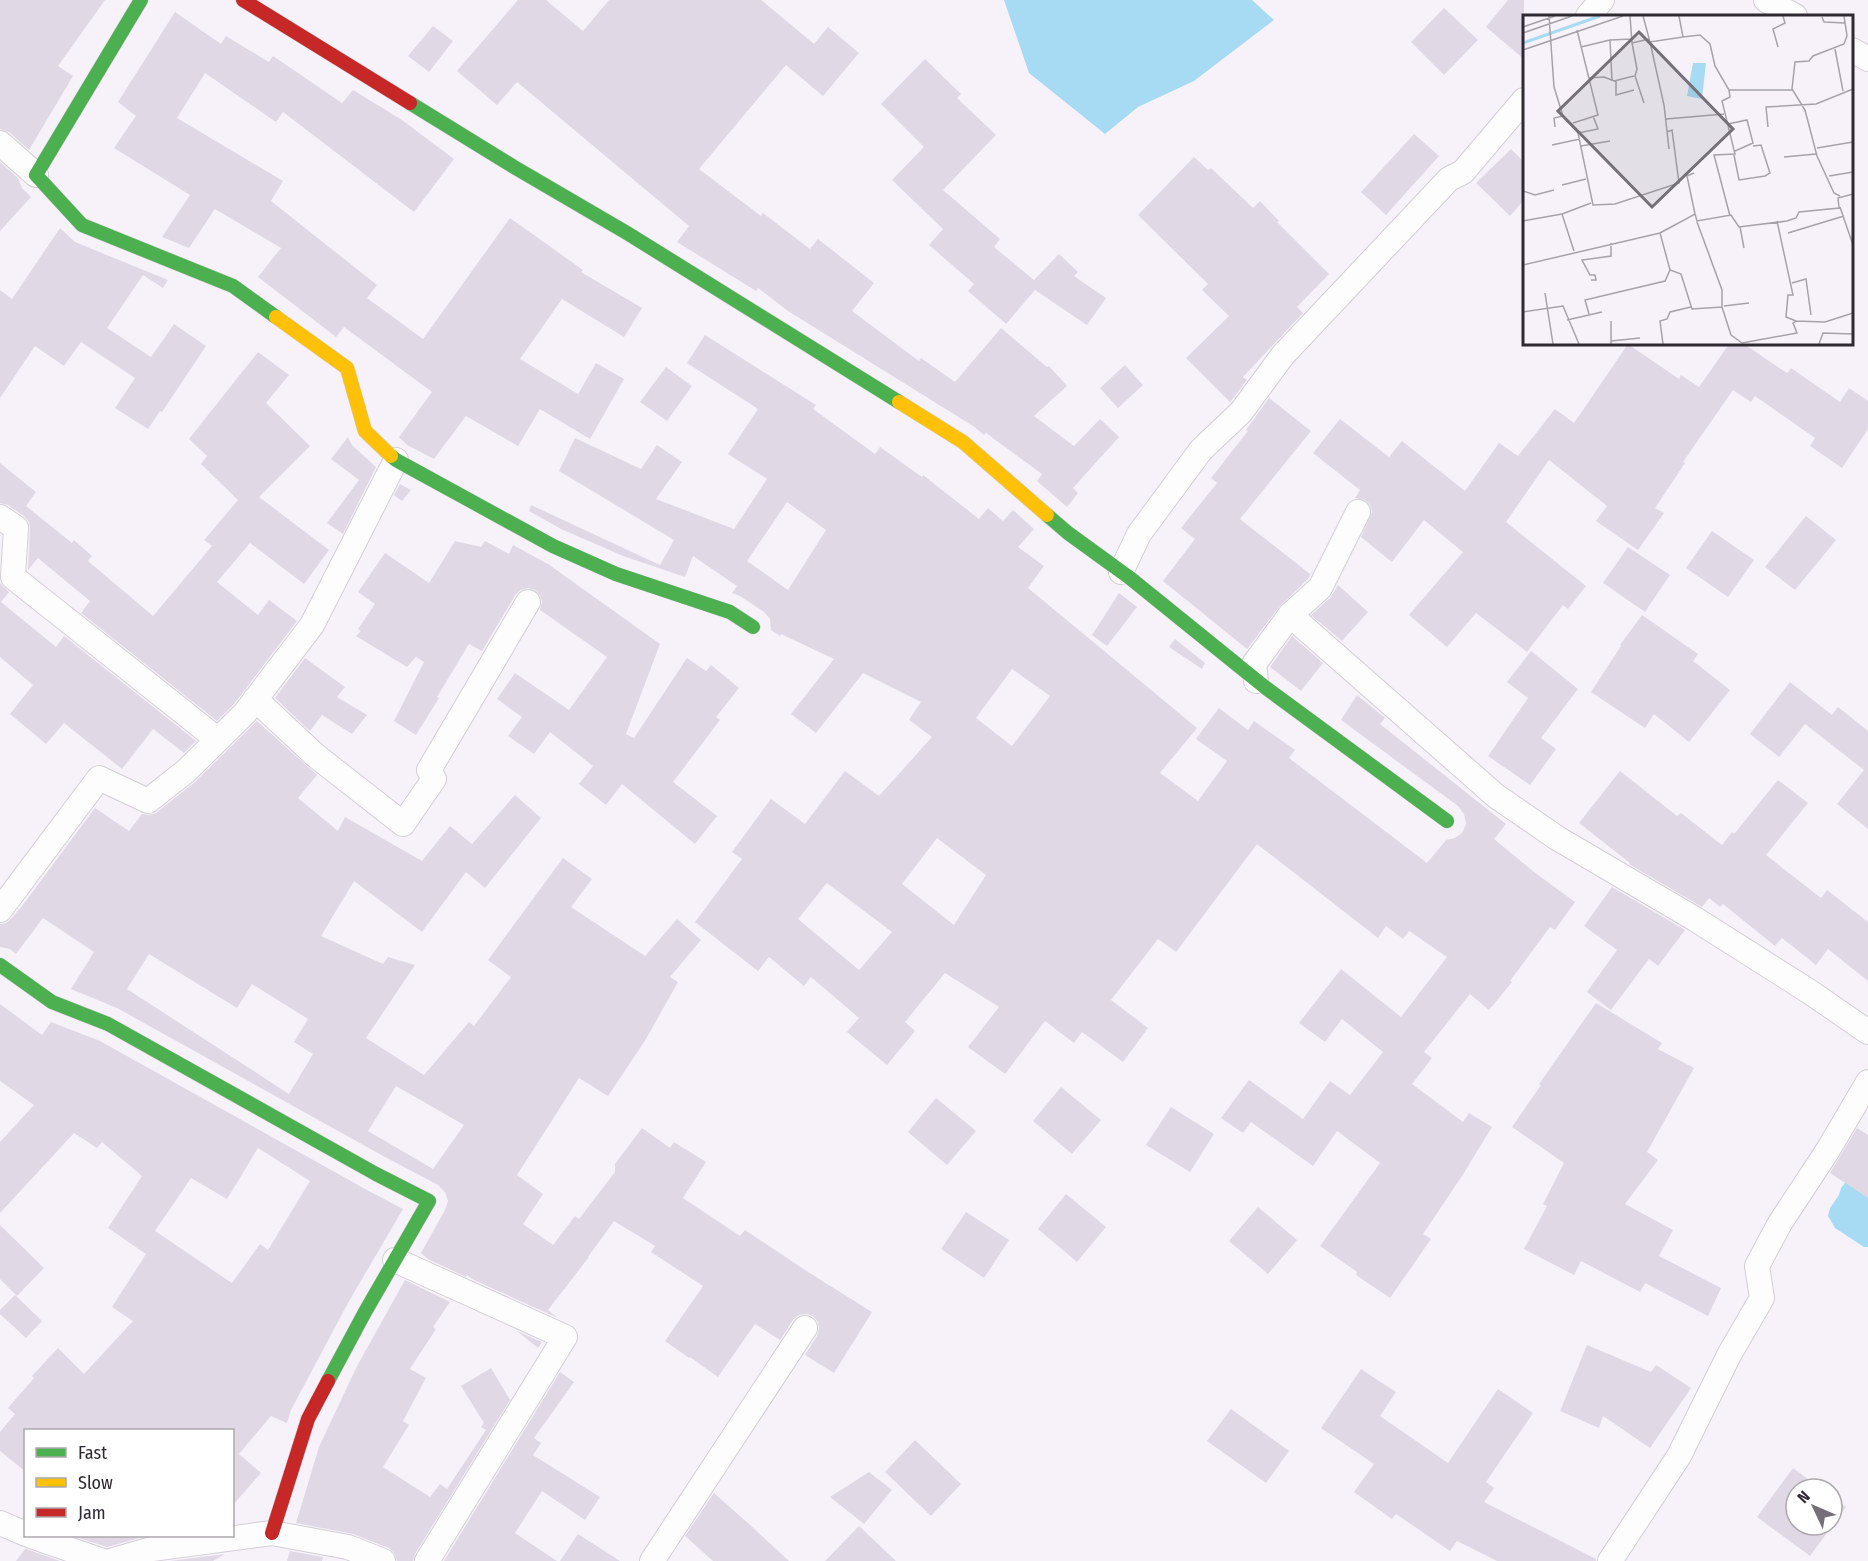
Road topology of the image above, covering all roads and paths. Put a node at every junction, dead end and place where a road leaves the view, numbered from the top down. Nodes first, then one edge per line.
1 (141, 0) edge
2 (243, 0) edge
3 (1602, 0) edge
4 (1769, 1) edge
5 (1589, 15) edge
6 (1793, 15) edge
7 (1853, 51) edge
8 (1868, 59) edge
9 (1523, 101) edge
10 (0, 142) edge
11 (36, 175) junction
12 (396, 460) junction
13 (1358, 512) dead end
14 (0, 517) edge
15 (1121, 572) junction
16 (528, 602) dead end
17 (1290, 615) junction
18 (753, 627) dead end
19 (1256, 681) junction
20 (255, 699) junction
21 (217, 739) junction
22 (1446, 821) dead end
23 (0, 910) edge
24 (0, 966) edge
25 (1868, 1032) edge
26 (1868, 1082) edge
27 (395, 1260) junction
28 (805, 1328) dead end
29 (0, 1523) edge
30 (24, 1533) edge
31 (272, 1533) junction
32 (34, 1537) edge
33 (103, 1561) edge
34 (110, 1561) edge
35 (384, 1561) edge
36 (427, 1561) edge
37 (652, 1561) edge
38 (1610, 1561) edge

1 - 11 street
2 - 15 street
3 - 5 street
4 - 6 street
7 - 8 street
9 - 15 street
10 - 11 street
11 - 12 street
12 - 18 street
12 - 20 street
13 - 17 street
14 - 21 street
15 - 19 street
16 - 20 street
17 - 19 street
17 - 25 street
19 - 22 street
20 - 21 street
21 - 23 street
24 - 27 street
26 - 38 street
27 - 31 street
27 - 36 street
28 - 37 street
29 - 30 street
31 - 34 street
31 - 35 street
32 - 33 street

